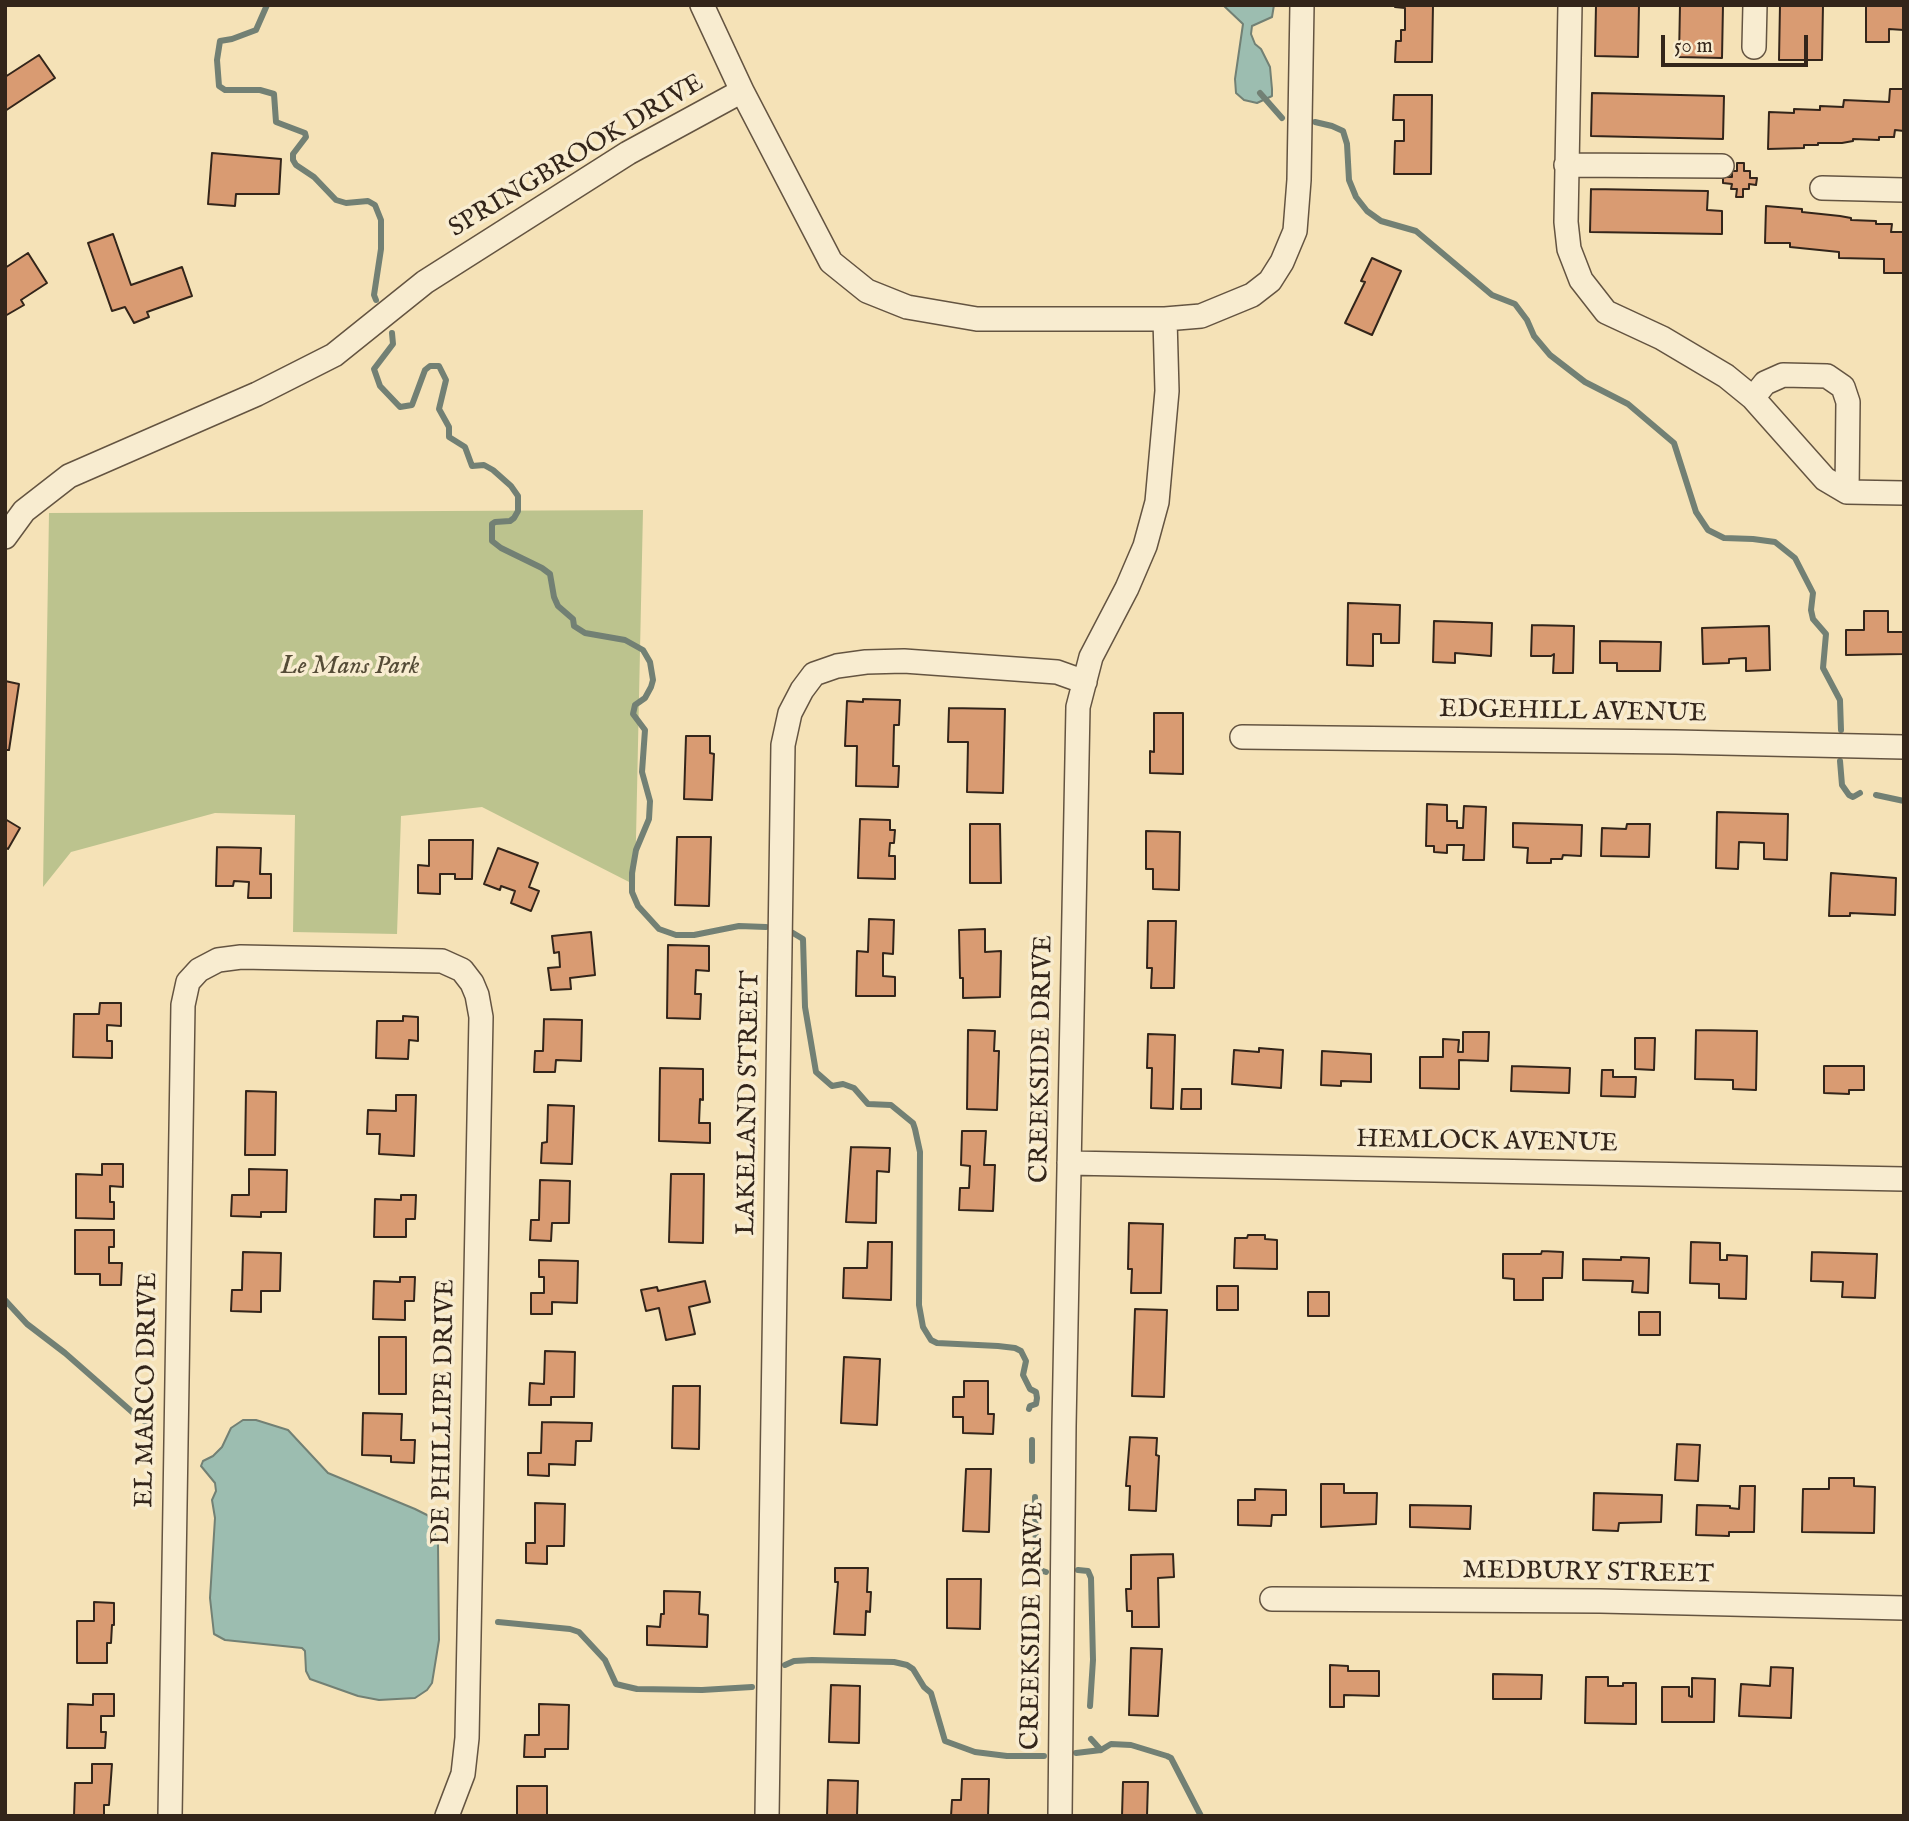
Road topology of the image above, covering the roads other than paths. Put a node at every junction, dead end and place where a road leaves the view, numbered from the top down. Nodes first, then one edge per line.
1 (702, 5) edge
2 (1302, 5) edge
3 (1570, 5) edge
4 (1755, 5) edge
5 (1754, 47) dead end
6 (742, 91) junction
7 (1566, 165) junction
8 (1722, 166) dead end
9 (1822, 188) dead end
10 (1904, 190) edge
11 (1164, 319) junction
12 (1753, 398) junction
13 (1847, 492) junction
14 (1904, 493) edge
15 (5, 537) edge
16 (1085, 682) junction
17 (1241, 737) dead end
18 (1904, 747) edge
19 (199, 970) joint
20 (1069, 1163) junction
21 (1904, 1179) edge
22 (1272, 1599) dead end
23 (1904, 1608) edge
24 (170, 1816) edge
25 (447, 1816) edge
26 (767, 1816) edge
27 (1060, 1816) edge

1 - 6 street
2 - 11 street, SPRINGBROOK DRIVE
3 - 7 street
4 - 5 street
6 - 11 street, SPRINGBROOK DRIVE
6 - 15 street, SPRINGBROOK DRIVE
7 - 8 street
7 - 12 street
9 - 10 street
11 - 16 street, CREEKSIDE DRIVE
12 - 13 street
12 - 13 street
13 - 14 street
16 - 20 street, CREEKSIDE DRIVE
16 - 26 street, LAKELAND STREET
17 - 18 street, EDGEHILL AVENUE
19 - 24 street, EL MARCO DRIVE
19 - 25 street, DE PHILLIPE DRIVE
20 - 21 street, HEMLOCK AVENUE
20 - 27 street, CREEKSIDE DRIVE
22 - 23 street, MEDBURY STREET

